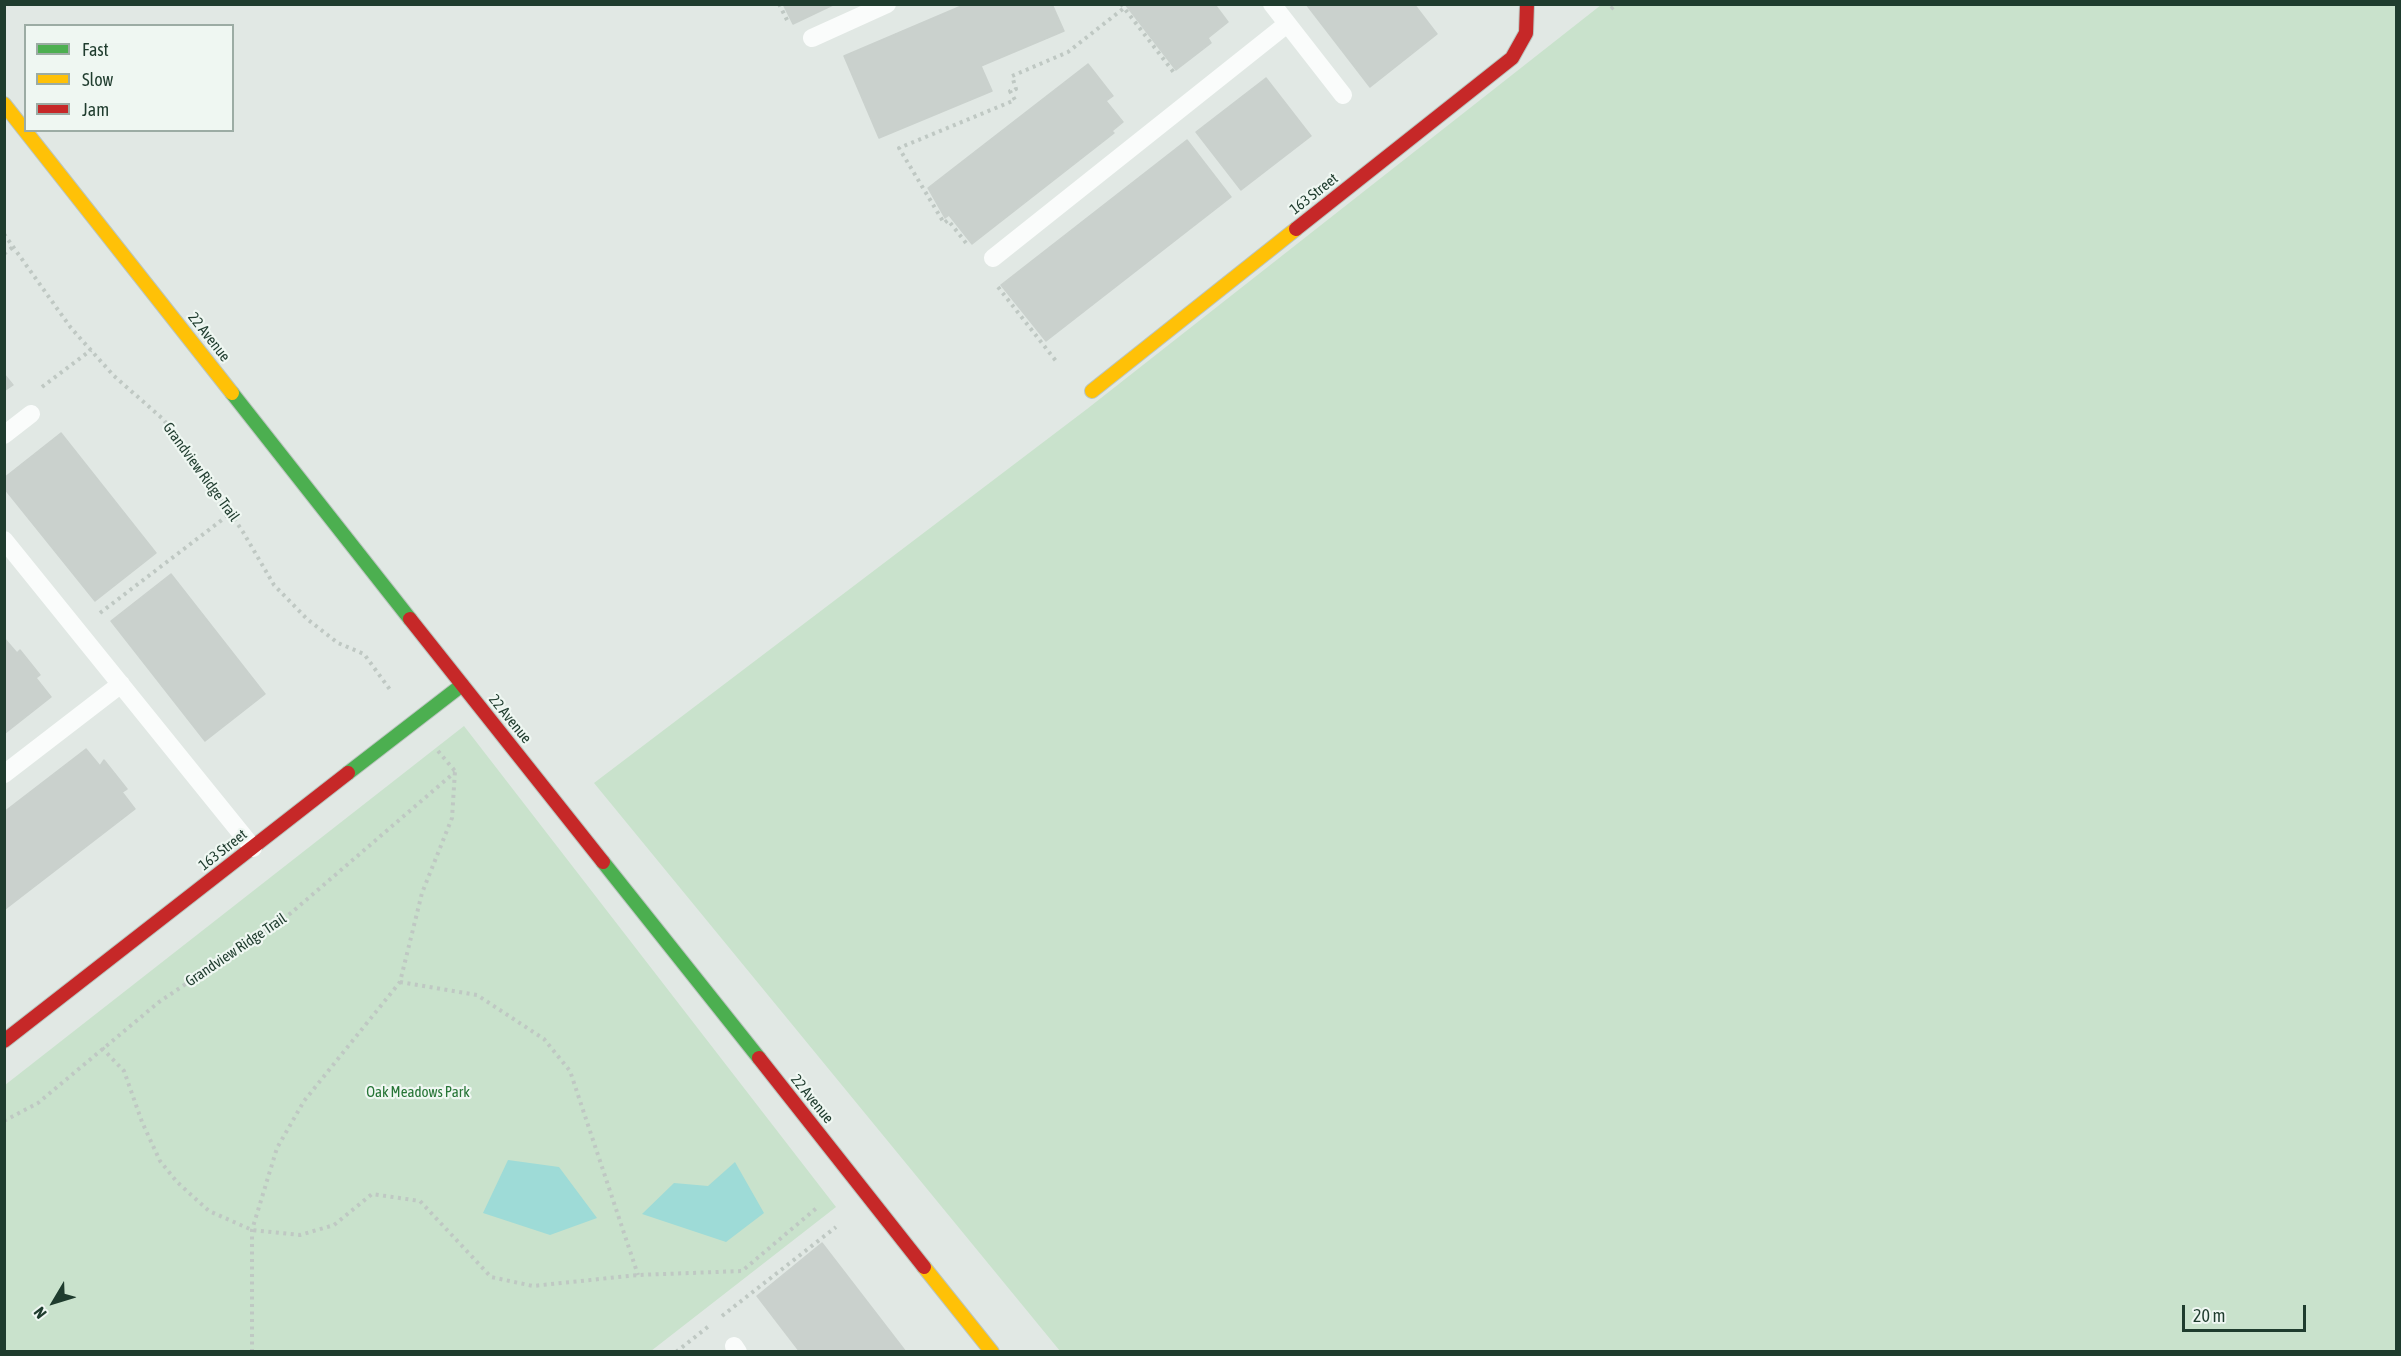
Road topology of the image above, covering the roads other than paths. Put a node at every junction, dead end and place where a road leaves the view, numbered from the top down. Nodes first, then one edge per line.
1 (887, 4) edge
2 (1272, 4) edge
3 (1527, 4) edge
4 (1287, 24) junction
5 (812, 38) dead end
6 (1343, 95) dead end
7 (4, 104) edge
8 (24, 129) edge
9 (26, 132) edge
10 (993, 258) road end
11 (1092, 391) dead end
12 (31, 414) road end
13 (4, 435) edge
14 (4, 540) edge
15 (121, 684) junction
16 (462, 685) junction
17 (4, 774) edge
18 (253, 848) junction
19 (4, 1041) edge
20 (992, 1352) edge

1 - 5 lane
2 - 4 lane
3 - 11 street, 163 Street
4 - 6 lane
4 - 10 lane
7 - 8 street, 22 Avenue
9 - 16 street, 22 Avenue
12 - 13 lane
14 - 15 lane
15 - 17 lane
15 - 18 lane
16 - 18 street, 163 Street
16 - 20 street, 22 Avenue
18 - 19 street, 163 Street

